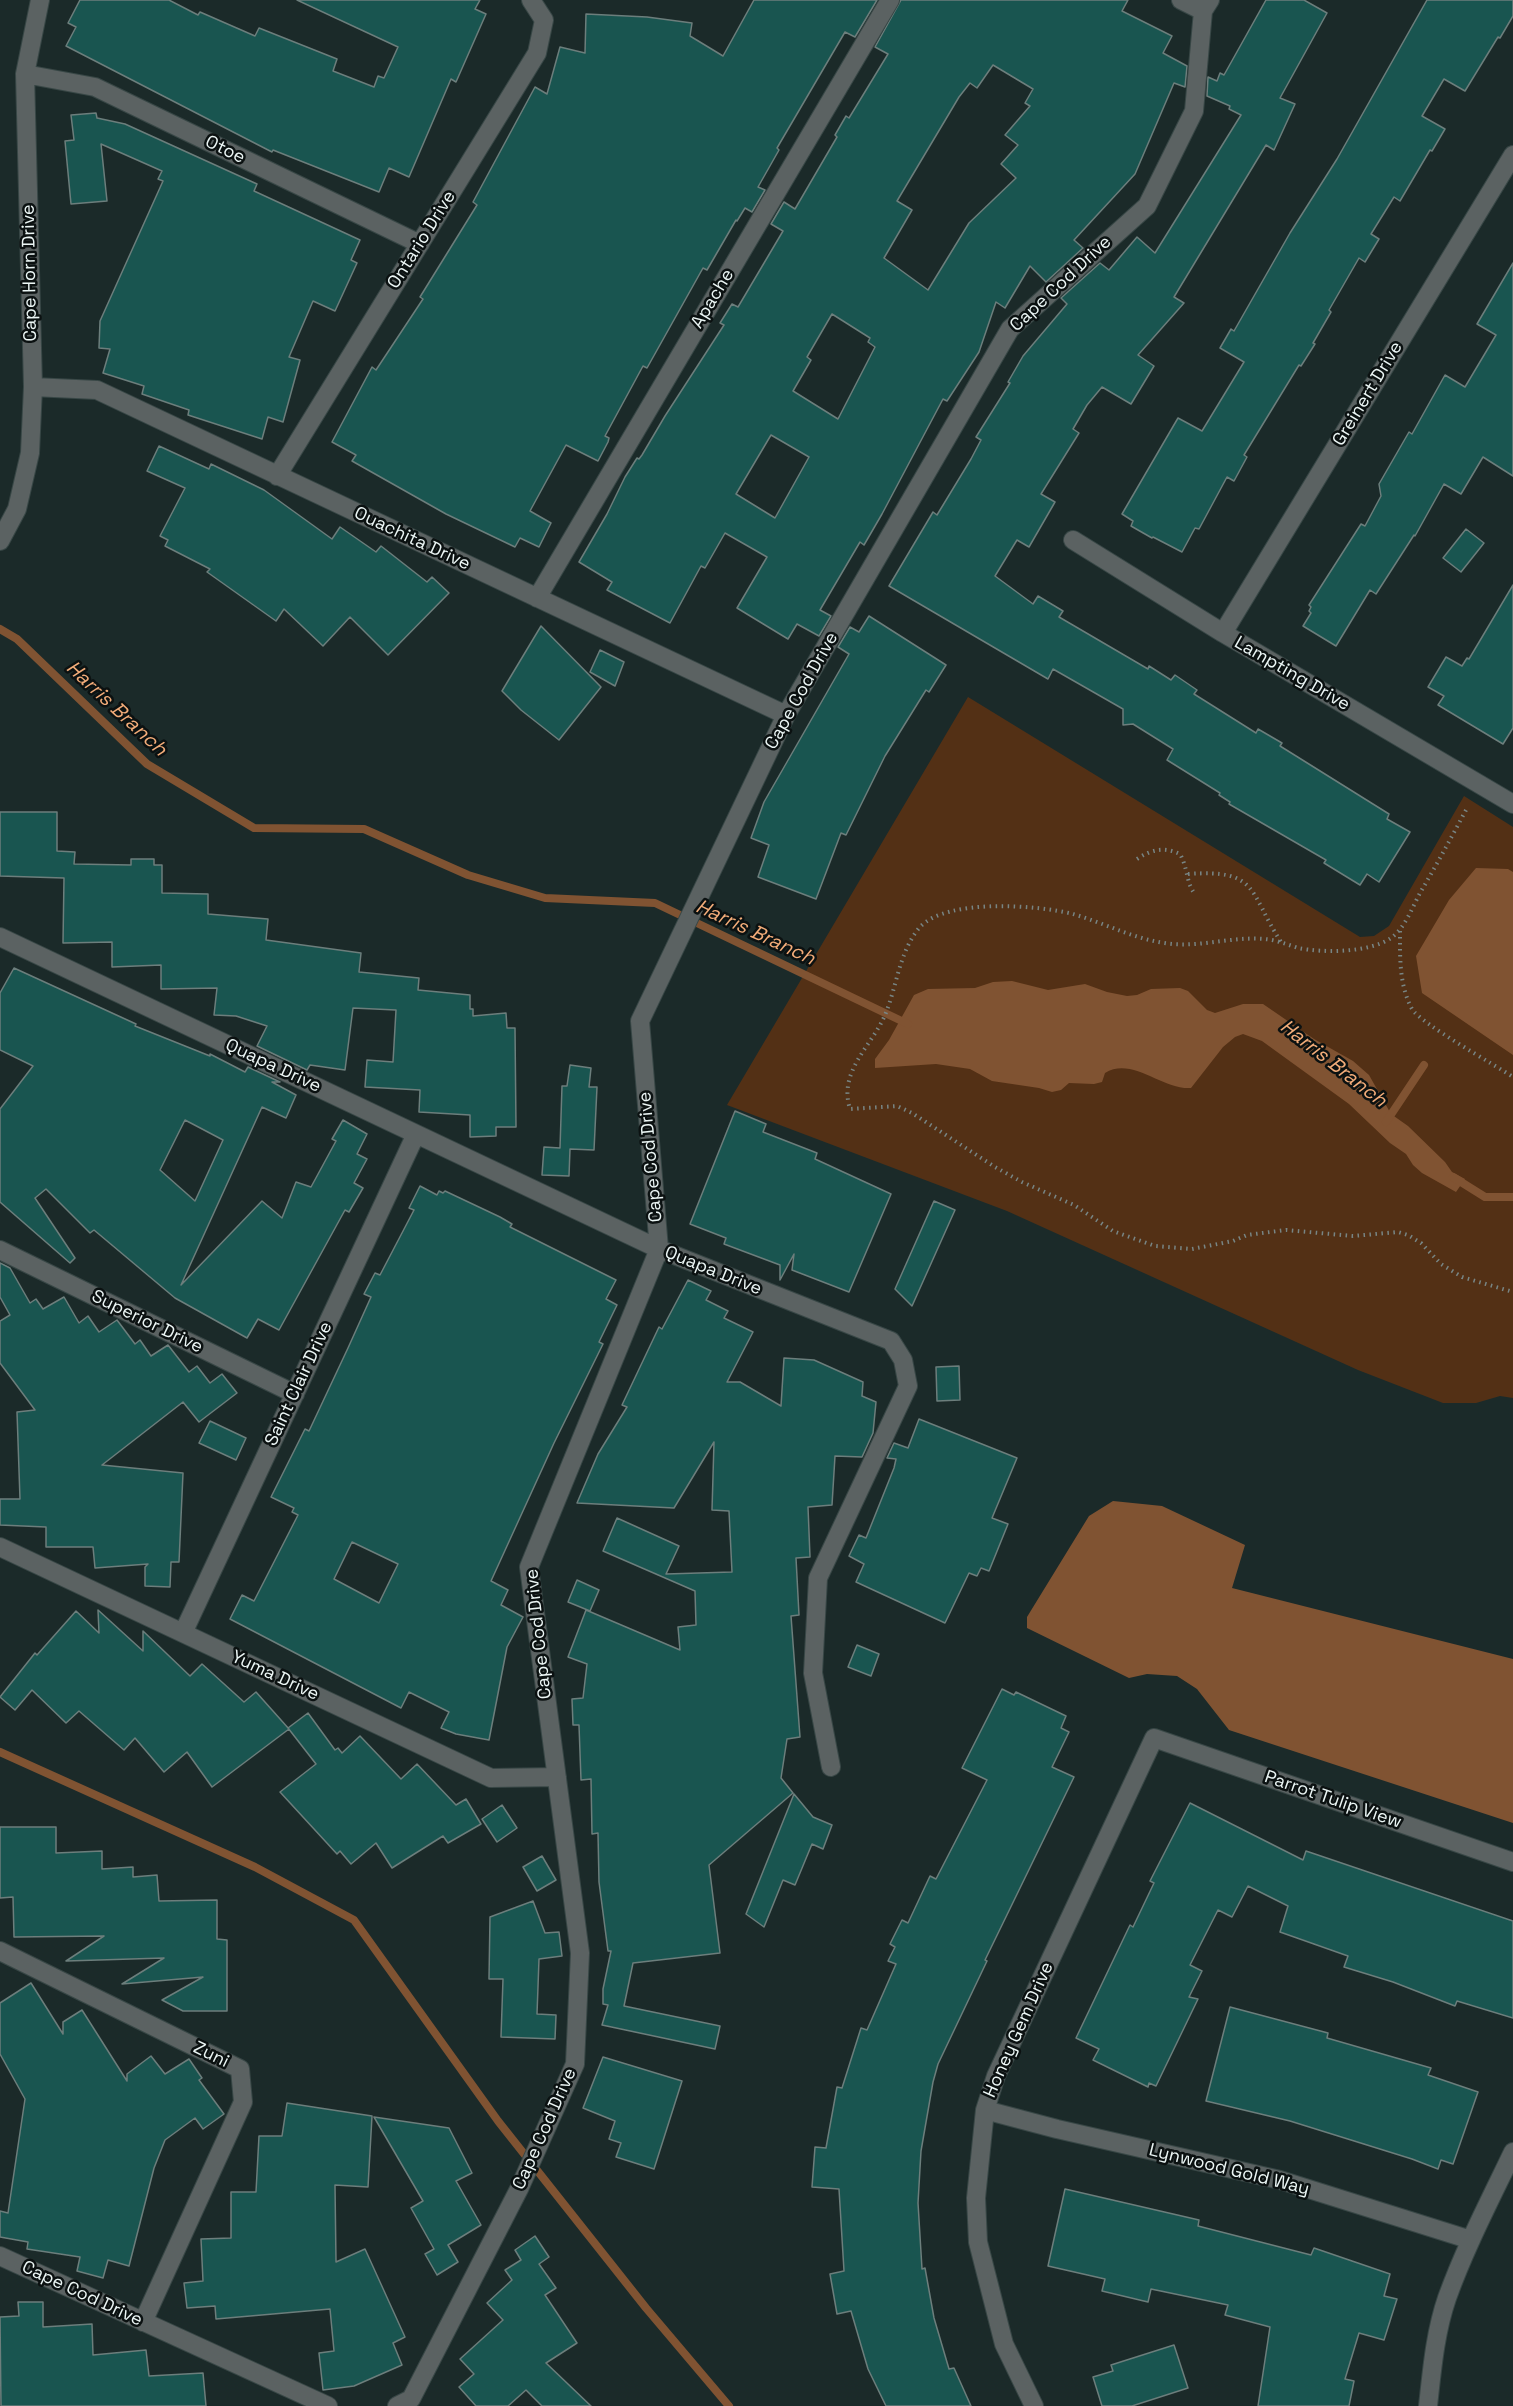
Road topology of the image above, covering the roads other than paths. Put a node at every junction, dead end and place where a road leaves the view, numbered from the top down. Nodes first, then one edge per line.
1 (40, 0) edge
2 (531, 0) edge
3 (890, 0) edge
4 (1181, 0) edge
5 (1207, 6) edge
6 (26, 74) junction
7 (1513, 155) edge
8 (420, 244) junction
9 (33, 387) junction
10 (277, 476) junction
11 (1073, 540) dead end
12 (0, 541) edge
13 (537, 598) junction
14 (1223, 633) junction
15 (786, 715) junction
16 (1513, 804) edge
17 (0, 937) edge
18 (416, 1134) junction
19 (659, 1249) junction
20 (0, 1250) edge
21 (295, 1394) junction
22 (0, 1547) edge
23 (183, 1633) junction
24 (1154, 1738) joint
25 (831, 1767) dead end
26 (557, 1777) junction
27 (1513, 1862) edge
28 (0, 1951) edge
29 (985, 2110) junction
30 (1513, 2152) edge
31 (1471, 2240) junction
32 (0, 2256) edge
33 (143, 2322) junction
34 (328, 2406) edge
35 (397, 2406) edge
36 (1034, 2406) edge
37 (1428, 2406) edge

1 - 6 street, Cape Horn Drive
2 - 8 street, Ontario Drive
3 - 13 street, Apache
4 - 5 street
5 - 15 street, Cape Cod Drive
6 - 8 street, Otoe
6 - 9 street, Cape Horn Drive
7 - 14 street, Greinert Drive
8 - 10 street, Ontario Drive
9 - 10 street, Ouachita Drive
9 - 12 street, Cape Horn Drive
10 - 13 street, Ouachita Drive
11 - 14 street, Lampting Drive
13 - 15 street, Ouachita Drive
14 - 16 street, Lampting Drive
15 - 19 street, Cape Cod Drive
17 - 18 street, Quapa Drive
18 - 19 street, Quapa Drive
18 - 21 street, Saint Clair Drive
19 - 25 street, Quapa Drive
19 - 26 street, Cape Cod Drive
20 - 21 street, Superior Drive
21 - 23 street, Saint Clair Drive
22 - 23 street, Yuma Drive
23 - 26 street, Yuma Drive
24 - 27 street, Parrot Tulip View
24 - 29 street, Honey Gem Drive
26 - 35 street, Cape Cod Drive
28 - 33 street, Zuni
29 - 31 street, Lynwood Gold Way
29 - 36 street, Honey Gem Drive
30 - 31 street
31 - 37 street
32 - 33 street, Cape Cod Drive
33 - 34 street, Cape Cod Drive

